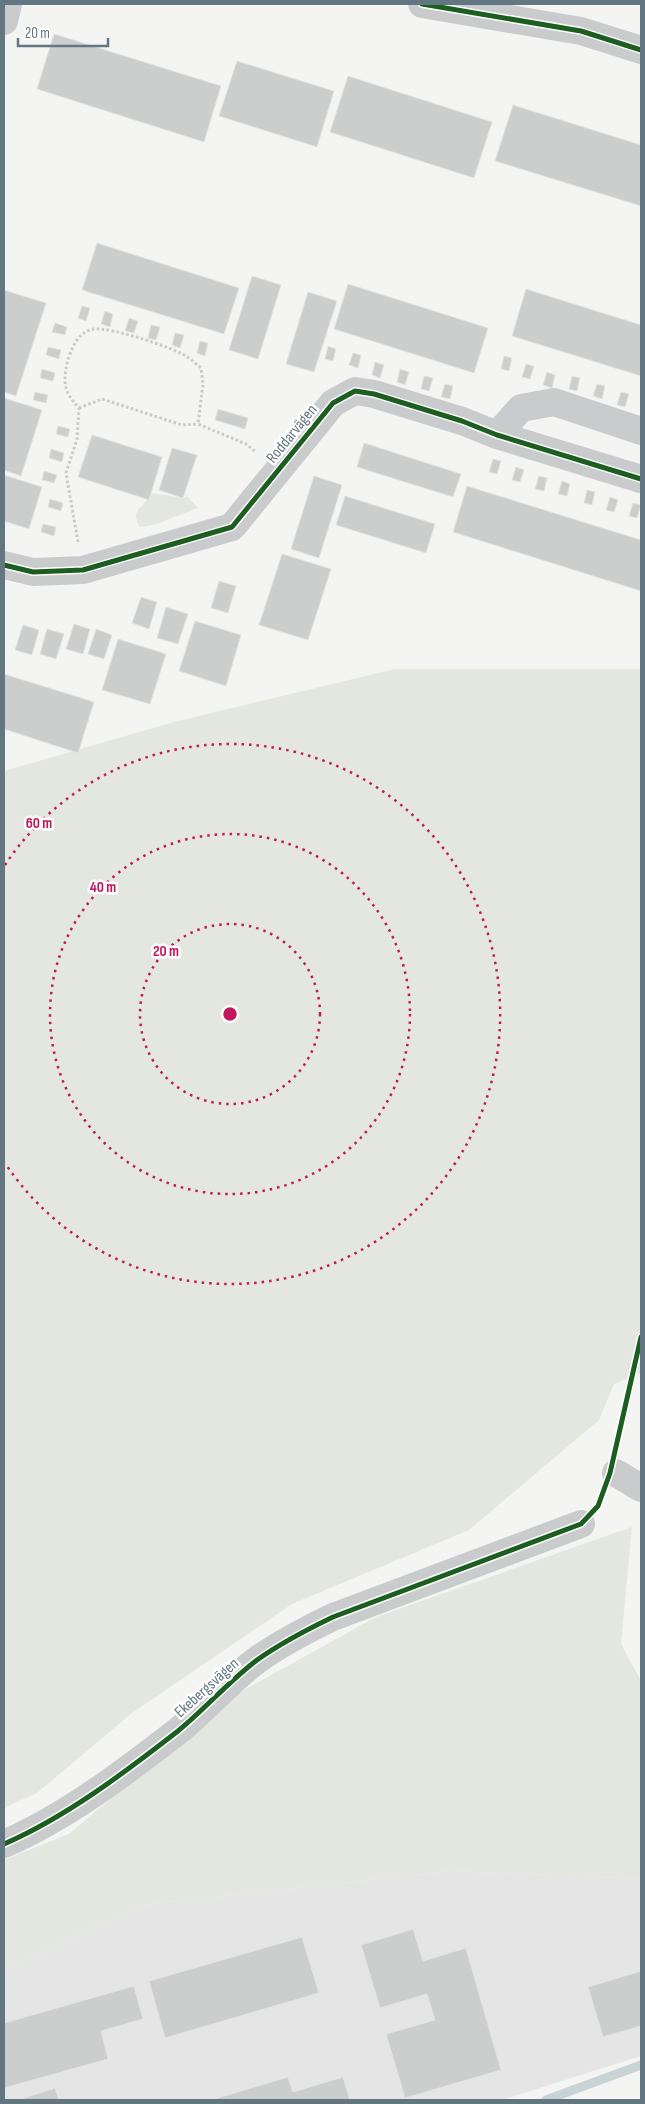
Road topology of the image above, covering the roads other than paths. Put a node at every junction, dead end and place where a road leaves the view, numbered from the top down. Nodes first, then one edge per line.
1 (8, 4) edge
2 (422, 4) edge
3 (4, 21) edge
4 (641, 50) edge
5 (641, 431) edge
6 (497, 435) junction
7 (641, 479) edge
8 (4, 564) edge
9 (616, 1473) dead end
10 (641, 1488) edge
11 (582, 1524) dead end
12 (4, 1844) edge

1 - 3 street
2 - 4 street
5 - 6 street
6 - 7 street, Roddarvägen
6 - 8 street, Roddarvägen
9 - 10 street
11 - 12 street, Ekebergsvägen

